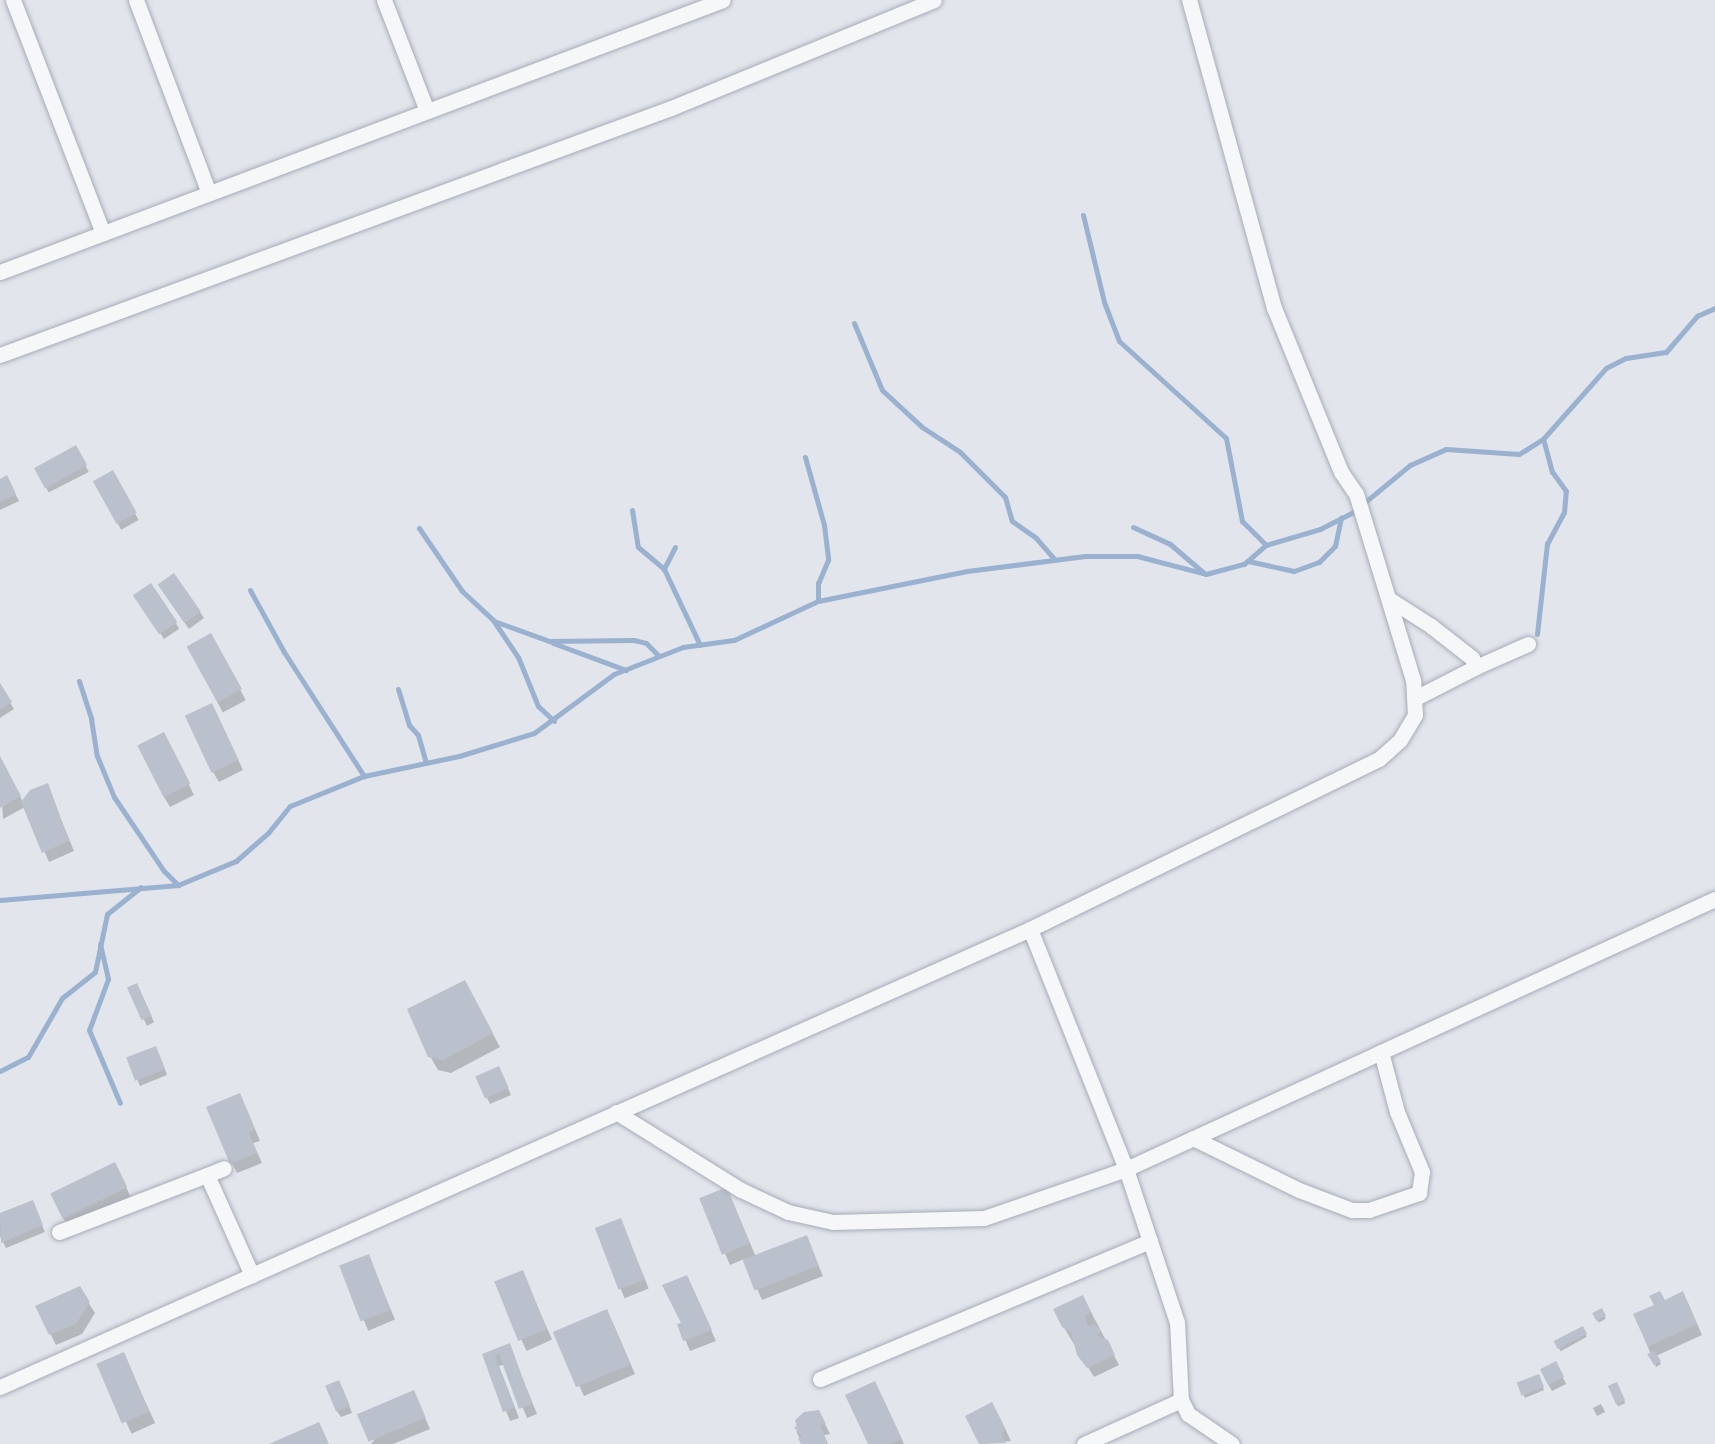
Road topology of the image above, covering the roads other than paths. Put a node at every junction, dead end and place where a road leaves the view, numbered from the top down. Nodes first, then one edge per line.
1 (13, 0) edge
2 (136, 0) edge
3 (384, 0) edge
4 (723, 0) edge
5 (934, 0) edge
6 (1189, 0) edge
7 (427, 111) junction
8 (209, 193) junction
9 (103, 233) junction
10 (0, 272) edge
11 (0, 355) edge
12 (1389, 599) junction
13 (1528, 644) dead end
14 (1476, 667) junction
15 (1417, 697) junction
16 (1715, 899) edge
17 (1030, 929) junction
18 (1381, 1052) junction
19 (615, 1112) junction
20 (1193, 1138) junction
21 (224, 1168) dead end
22 (1126, 1169) junction
23 (207, 1175) junction
24 (59, 1232) dead end
25 (1150, 1241) junction
26 (252, 1275) junction
27 (820, 1379) dead end
28 (0, 1388) edge
29 (1181, 1400) junction
30 (1084, 1444) edge
31 (1232, 1444) edge

1 - 9 street
2 - 8 street
3 - 7 street
4 - 7 street
5 - 11 street
6 - 12 street
7 - 8 street
8 - 9 street
9 - 10 street
12 - 14 street
12 - 15 street
13 - 14 street
14 - 15 street
15 - 17 street
16 - 18 street
17 - 19 street
17 - 22 street
18 - 20 street
18 - 20 street
19 - 22 street
19 - 26 street
20 - 22 street
21 - 23 street
22 - 25 street
23 - 24 street
23 - 26 street
25 - 27 street
25 - 29 street
26 - 28 street
29 - 30 street
29 - 31 street

